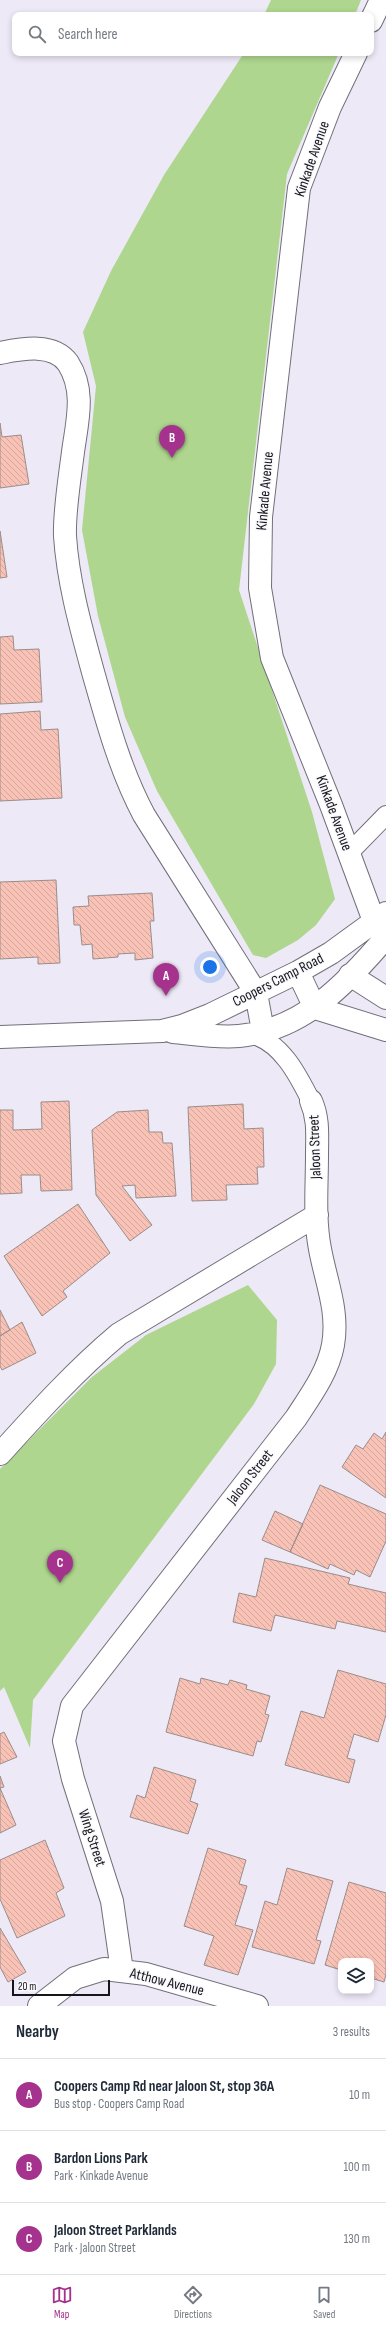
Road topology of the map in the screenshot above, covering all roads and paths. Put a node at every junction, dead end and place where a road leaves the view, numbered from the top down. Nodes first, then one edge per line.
1 (381, 0) edge
2 (374, 15) edge
3 (355, 56) edge
4 (0, 353) edge
5 (386, 815) edge
6 (349, 854) junction
7 (382, 924) edge
8 (298, 972) junction
9 (350, 975) junction
10 (256, 993) junction
11 (386, 998) edge
12 (315, 1008) junction
13 (386, 1030) edge
14 (162, 1031) junction
15 (257, 1033) junction
16 (0, 1037) edge
17 (311, 1101) joint
18 (317, 1215) junction
19 (0, 1454) edge
20 (72, 1706) joint
21 (122, 1971) junction
22 (38, 2006) edge
23 (257, 2006) edge

1 - 2 street
3 - 6 street, Kinkade Avenue
4 - 10 street
5 - 6 lane
6 - 7 street, Kinkade Avenue
7 - 8 street, Coopers Camp Road
7 - 9 street, Coopers Camp Road
8 - 9 street
8 - 10 street, Coopers Camp Road
8 - 12 street
9 - 11 street
9 - 12 street, Coopers Camp Road
10 - 14 street, Coopers Camp Road
10 - 15 street
12 - 13 street
12 - 15 street, Coopers Camp Road
14 - 15 street, Coopers Camp Road
14 - 16 street, Coopers Camp Road
15 - 17 lane, Jaloon Street
17 - 18 street, Jaloon Street
18 - 19 street
18 - 20 street, Jaloon Street
20 - 21 street, Wing Street
21 - 22 street, Atthow Avenue
21 - 23 street, Atthow Avenue

